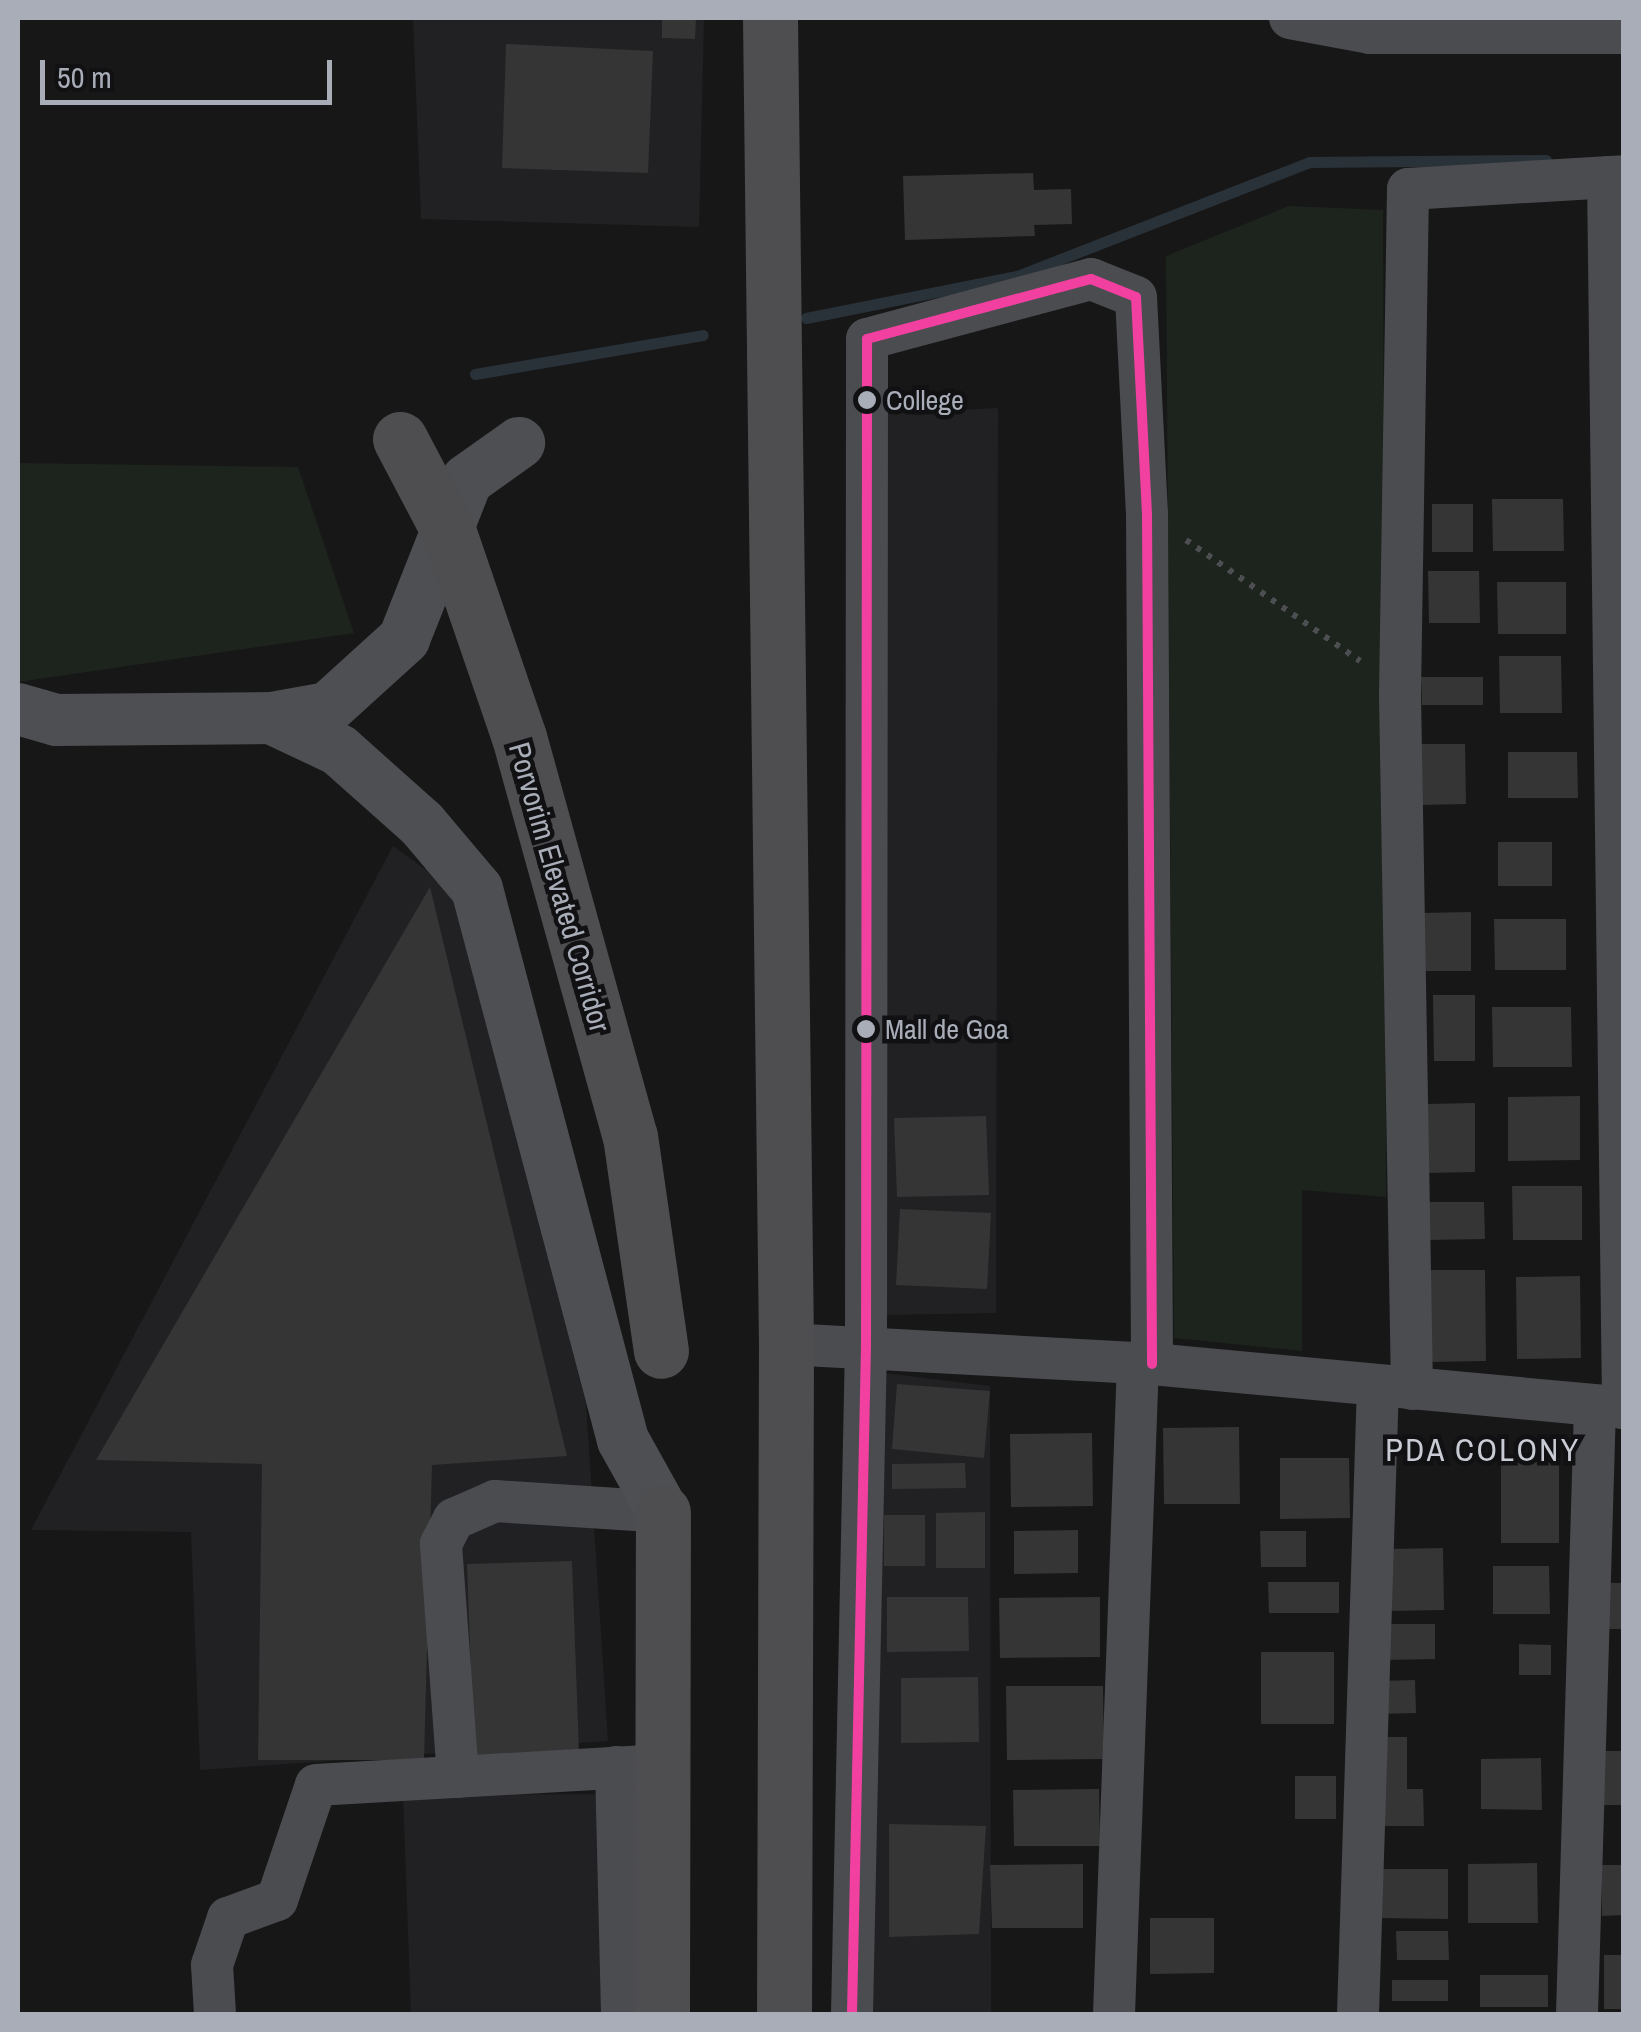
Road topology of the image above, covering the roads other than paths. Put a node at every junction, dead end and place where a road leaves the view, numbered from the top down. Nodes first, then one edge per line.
1 (770, 18) edge
2 (1290, 18) edge
3 (1370, 26) edge
4 (1535, 26) edge
5 (1624, 32) edge
6 (1616, 176) edge
7 (400, 439) dead end
8 (519, 442) dead end
9 (448, 530) junction
10 (1619, 685) edge
11 (30, 717) edge
12 (270, 718) junction
13 (1620, 960) edge
14 (786, 1344) junction
15 (866, 1347) junction
16 (661, 1352) dead end
17 (1145, 1364) junction
18 (1395, 1387) junction
19 (1614, 1407) edge
20 (662, 1512) junction
21 (637, 1766) junction
22 (458, 1777) junction
23 (216, 2014) edge
24 (622, 2014) edge
25 (662, 2014) edge
26 (784, 2014) edge
27 (852, 2014) edge
28 (1114, 2014) edge
29 (1358, 2014) edge
30 (1576, 2014) edge

1 - 14 highway
2 - 3 street
3 - 4 street
4 - 5 street
6 - 10 street
6 - 18 street
7 - 9 highway, Porvorim Elevated Corridor
8 - 9 main road
9 - 12 main road
9 - 16 highway, Porvorim Elevated Corridor
10 - 13 street
11 - 12 main road
12 - 20 main road
13 - 19 street
14 - 15 street
14 - 26 highway
15 - 17 street
15 - 17 street
15 - 27 street
17 - 18 street
17 - 28 street
18 - 19 street
18 - 29 street
19 - 30 street
20 - 21 highway
20 - 22 street
21 - 22 street
21 - 24 street
21 - 25 highway
22 - 23 street

